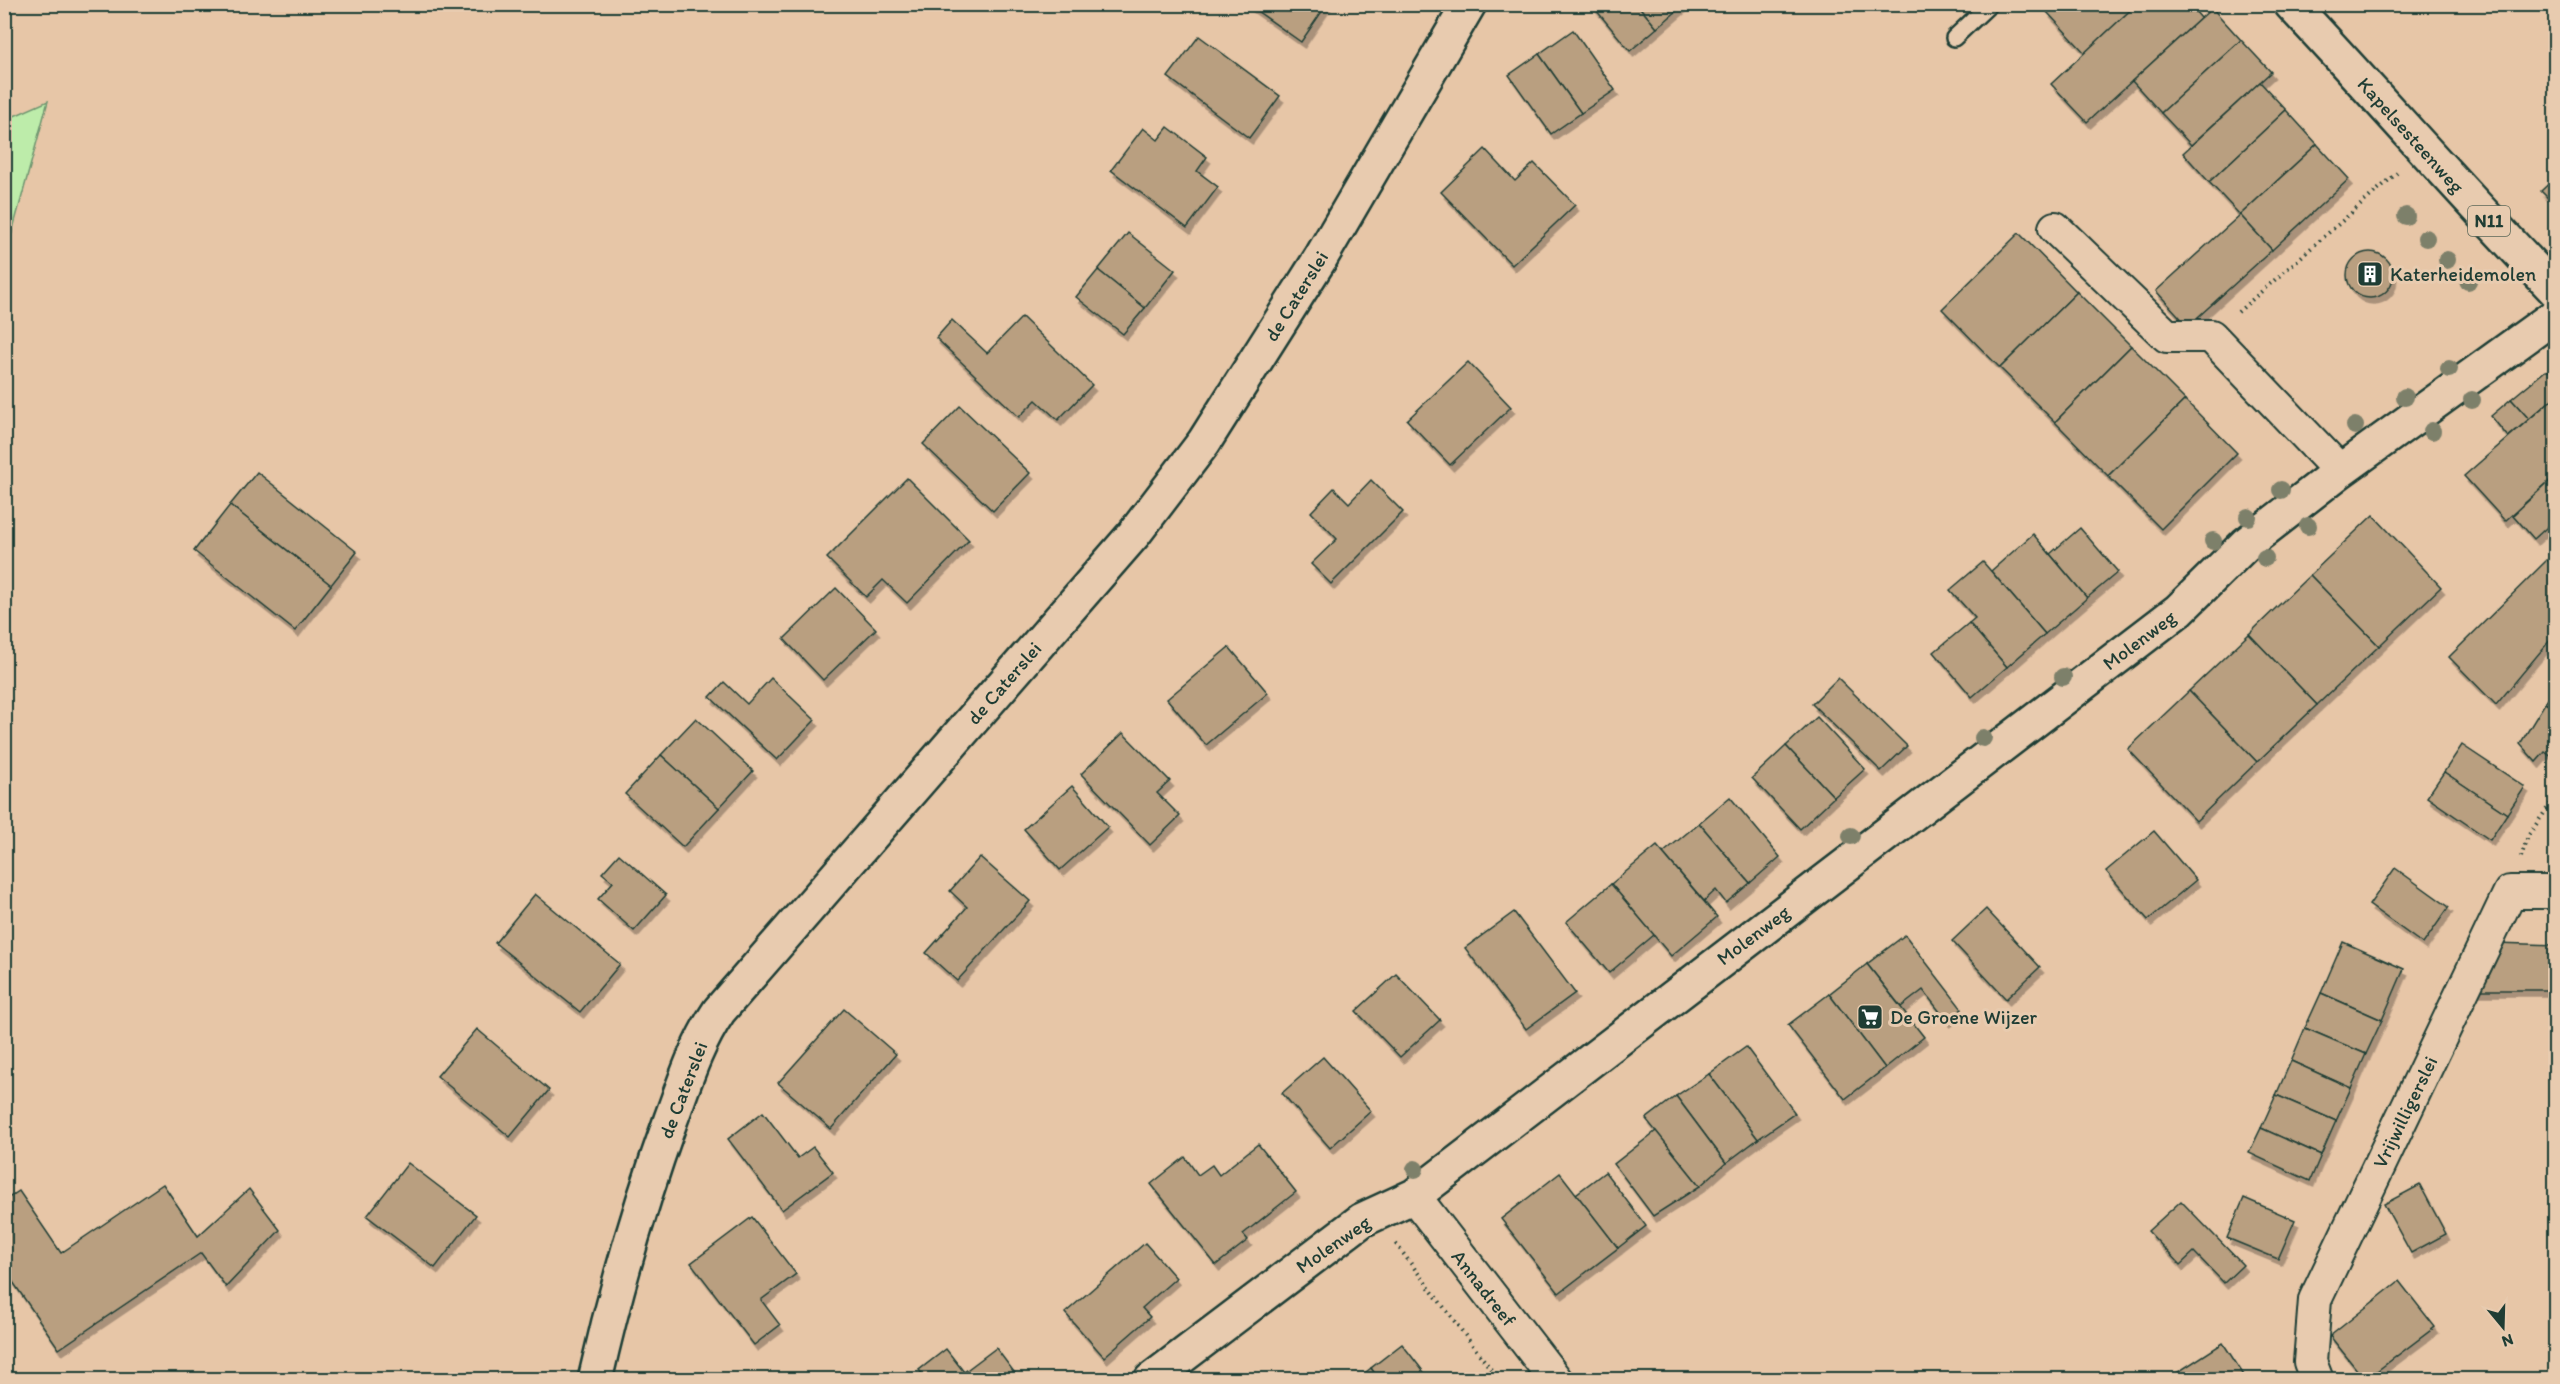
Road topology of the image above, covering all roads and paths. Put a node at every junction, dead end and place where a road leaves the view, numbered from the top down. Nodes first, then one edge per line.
1 (1469, 4) edge
2 (1990, 4) edge
3 (2291, 4) edge
4 (1954, 38) dead end
5 (2422, 151) junction
6 (2055, 228) dead end
7 (2556, 291) edge
8 (2556, 315) edge
9 (2211, 336) junction
10 (2340, 471) junction
11 (2556, 796) edge
12 (2510, 892) junction
13 (2556, 892) edge
14 (1414, 1196) junction
15 (1374, 1215) junction
16 (595, 1380) edge
17 (1151, 1380) edge
18 (1499, 1380) edge
19 (1556, 1380) edge
20 (2317, 1380) edge

1 - 16 street, de Caterslei
2 - 4 lane
3 - 5 street, Kapelsesteenweg / N11
5 - 7 street, Kapelsesteenweg / N11
5 - 9 path
6 - 9 street
8 - 10 street, Molenweg
9 - 10 street
10 - 14 street, Molenweg
11 - 12 path
12 - 13 street
12 - 20 street, Vrijwilligerslei
14 - 15 street, Molenweg
14 - 19 street, Annadreef
15 - 17 street, Molenweg
15 - 18 path

